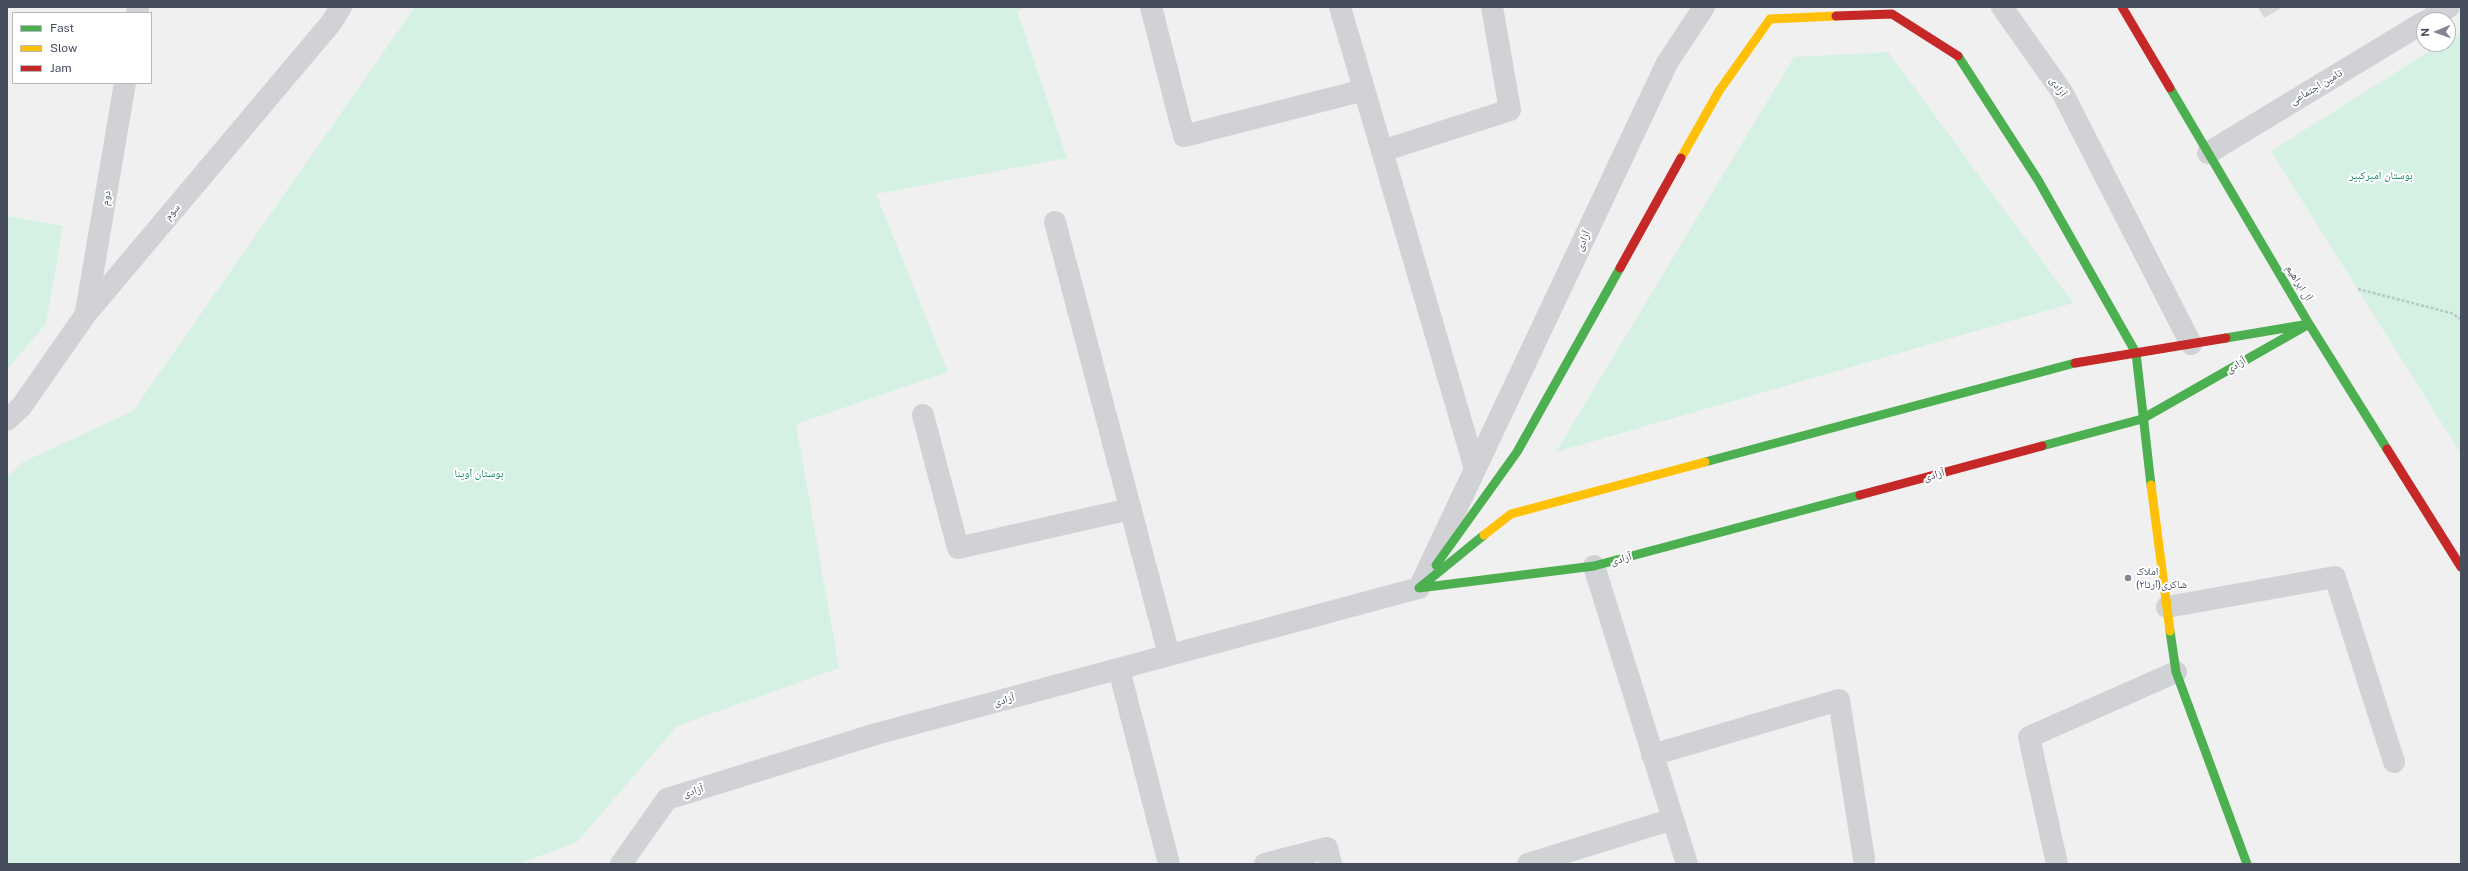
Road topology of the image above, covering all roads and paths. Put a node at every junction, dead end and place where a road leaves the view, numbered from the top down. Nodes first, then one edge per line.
1 (341, 7) edge
2 (1151, 7) edge
3 (1340, 7) edge
4 (1492, 7) edge
5 (1704, 7) edge
6 (2002, 7) edge
7 (2122, 7) edge
8 (2416, 27) edge
9 (125, 84) edge
10 (1364, 90) junction
11 (1382, 151) junction
12 (2208, 153) junction
13 (1055, 222) dead end
14 (2358, 289) dead end
15 (86, 314) junction
16 (2461, 319) edge
17 (2309, 324) junction
18 (2191, 344) junction
19 (2136, 353) junction
20 (923, 415) dead end
21 (2142, 419) junction
22 (7, 420) edge
23 (1475, 469) junction
24 (1130, 509) junction
25 (1594, 566) junction
26 (2461, 567) edge
27 (1420, 588) junction
28 (2167, 607) junction
29 (1169, 655) junction
30 (1119, 669) junction
31 (2176, 672) junction
32 (1652, 755) junction
33 (2394, 762) dead end
34 (1673, 819) junction
35 (1864, 859) dead end
36 (621, 864) edge
37 (1169, 864) edge
38 (1265, 864) edge
39 (1331, 864) edge
40 (1528, 864) edge
41 (1686, 864) edge
42 (2057, 864) edge
43 (2248, 864) edge

1 - 15 street, سوم
2 - 10 street
3 - 10 street
4 - 11 street
5 - 23 street, آزادی
6 - 18 street, آزادی
7 - 12 street, آل ابراهیم
8 - 12 street, تامین اجتماعی
9 - 15 street, دوم
10 - 11 street
11 - 23 street
12 - 17 street, آل ابراهیم
13 - 24 street
14 - 16 path
15 - 22 street, سوم
17 - 18 street, آزادی
17 - 21 street, آزادی
17 - 26 street, آل ابراهیم
18 - 19 street, آزادی
19 - 21 street
19 - 27 street, آزادی
19 - 27 street
20 - 24 street
21 - 25 street, آزادی
21 - 28 street
23 - 27 street, آزادی
24 - 29 street
25 - 27 street, آزادی
25 - 32 street
27 - 29 street, آزادی
28 - 31 street
28 - 33 street
29 - 30 street, آزادی
30 - 36 street, آزادی
30 - 37 street
31 - 42 street
31 - 43 street
32 - 34 street
32 - 35 street
34 - 40 street
34 - 41 street
38 - 39 street

